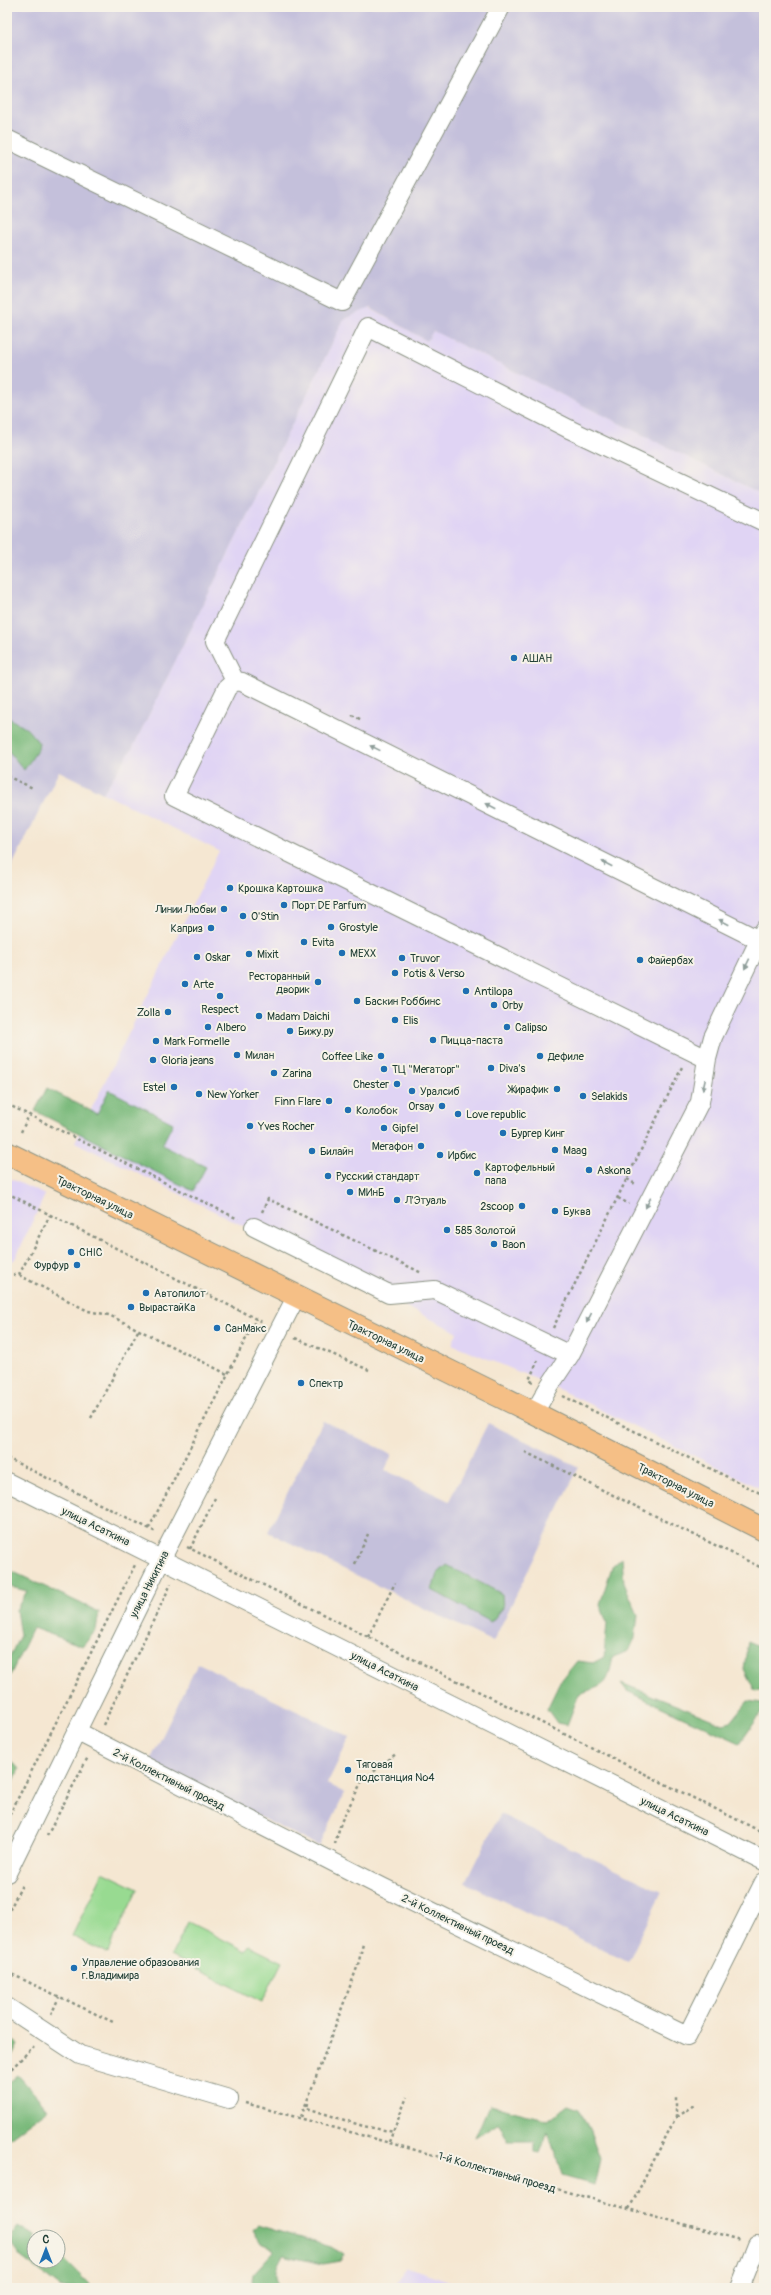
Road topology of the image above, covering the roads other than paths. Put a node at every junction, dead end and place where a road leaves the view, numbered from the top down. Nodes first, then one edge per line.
1 (501, 7) edge
2 (9, 144) edge
3 (764, 522) edge
4 (235, 681) junction
5 (761, 934) edge
6 (707, 1059) junction
7 (7, 1153) edge
8 (254, 1227) road end
9 (296, 1297) junction
10 (570, 1355) junction
11 (534, 1413) junction
12 (7, 1482) edge
13 (764, 1530) edge
14 (162, 1558) junction
15 (78, 1732) junction
16 (764, 1860) edge
17 (7, 1873) edge
18 (764, 1882) edge
19 (7, 2007) edge
20 (229, 2099) road end
21 (760, 2246) edge
22 (740, 2288) edge

1 - 2 street
3 - 4 street
5 -> 4 street
4 - 6 street
5 -> 6 street
6 -> 10 street
7 - 9 main road, Тракторная улица
8 - 10 street
9 - 11 main road, Тракторная улица
9 - 14 street, улица Никитина
10 - 11 street
11 - 13 main road, Тракторная улица
12 - 14 street, улица Асаткина
14 - 15 street, улица Никитина
14 - 16 street, улица Асаткина
15 - 17 street, улица Никитина
15 - 18 street, 2-й Коллективный проезд
19 - 20 street
21 - 22 street

